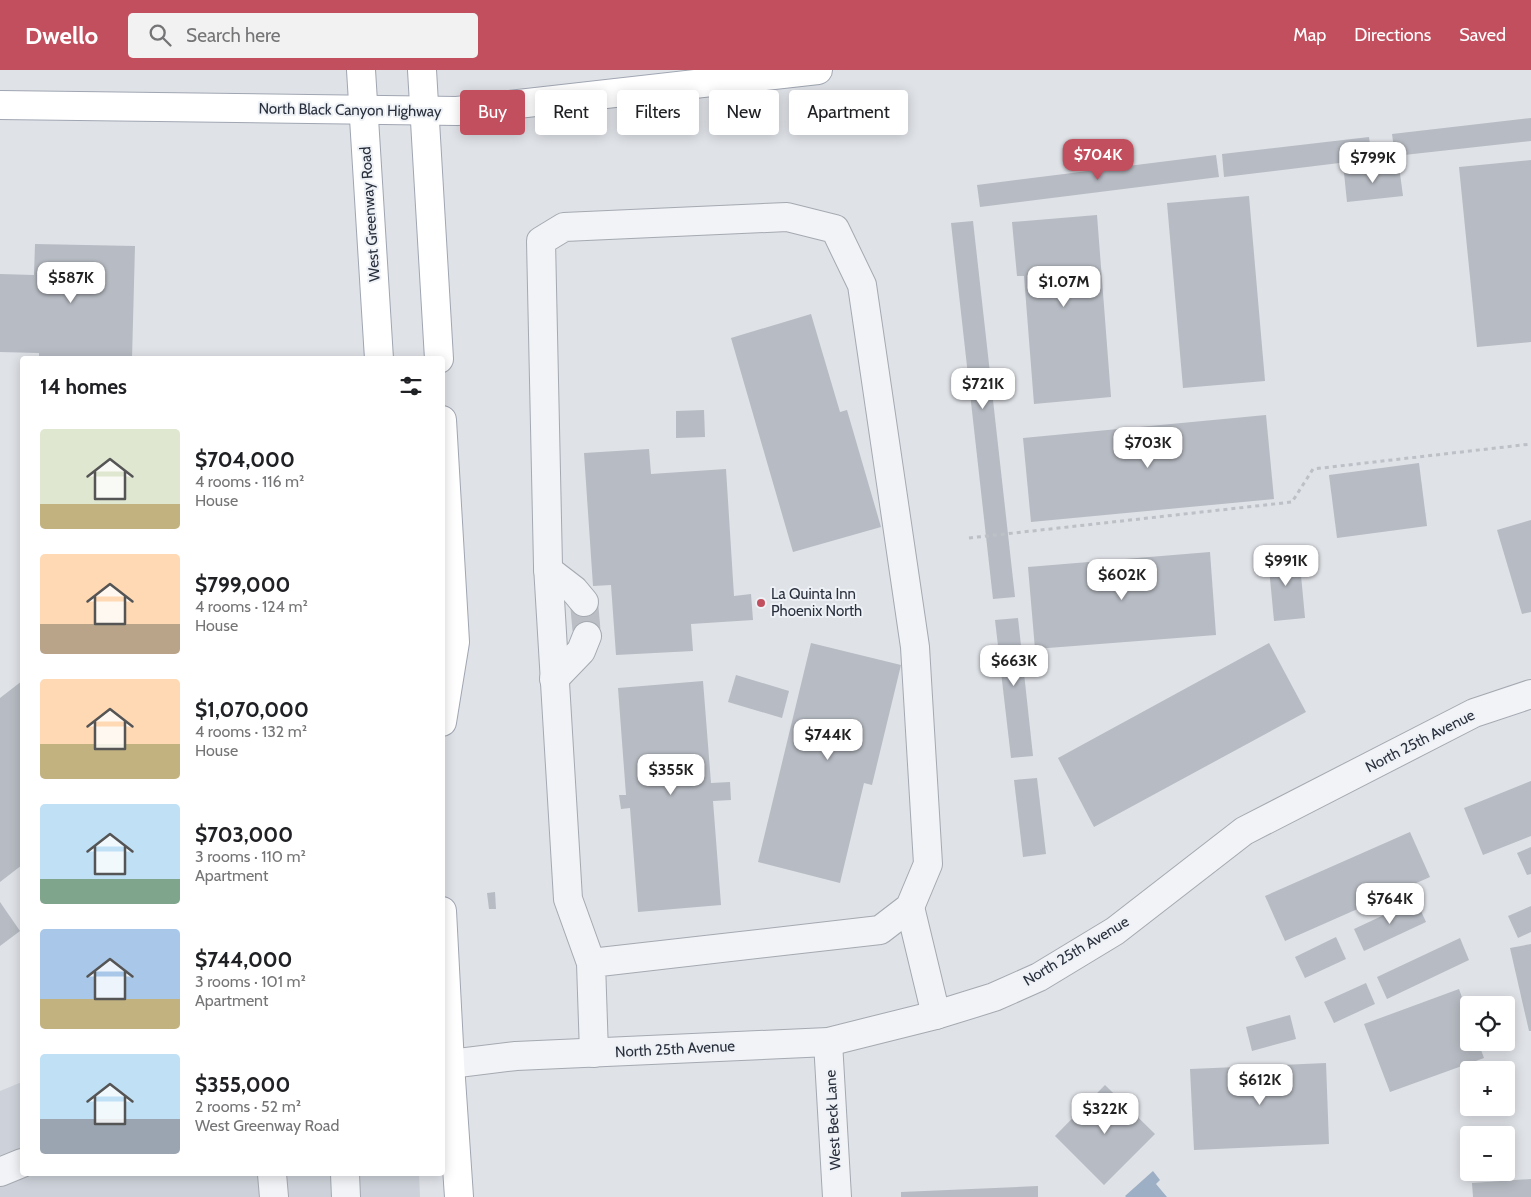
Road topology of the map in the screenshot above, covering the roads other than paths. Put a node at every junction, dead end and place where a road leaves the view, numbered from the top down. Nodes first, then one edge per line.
1 (362, 70) edge
2 (422, 70) edge
3 (818, 70) edge
4 (0, 105) edge
5 (364, 110) junction
6 (424, 111) junction
7 (379, 356) edge
8 (439, 356) edge
9 (445, 471) edge
10 (548, 570) junction
11 (584, 602) tunnel mouth
12 (587, 636) tunnel mouth
13 (554, 679) junction
14 (1531, 694) edge
15 (445, 704) edge
16 (910, 907) junction
17 (591, 963) junction
18 (445, 968) edge
19 (936, 1014) junction
20 (828, 1042) junction
21 (594, 1053) junction
22 (450, 1064) junction
23 (20, 1164) edge
24 (0, 1172) edge
25 (272, 1176) edge
26 (345, 1176) edge
27 (274, 1197) edge
28 (346, 1197) edge
29 (459, 1197) edge
30 (837, 1197) edge

1 - 5 main road, West Greenway Road
2 - 6 main road
3 - 6 main road, North Black Canyon Highway
4 - 5 main road, North Black Canyon Highway
5 - 6 main road, North Black Canyon Highway
5 - 7 main road, West Greenway Road
6 - 8 main road
9 - 15 main road
10 - 11 street
10 - 13 street
10 - 16 street
12 - 13 street
13 - 17 street
14 - 19 street, North 25th Avenue
16 - 17 street
16 - 19 street
17 - 21 street
18 - 22 main road
19 - 20 street, North 25th Avenue
20 - 21 street, North 25th Avenue
20 - 30 street, West Beck Lane
21 - 22 street, North 25th Avenue
22 - 29 main road
23 - 24 street
25 - 27 street
26 - 28 street

